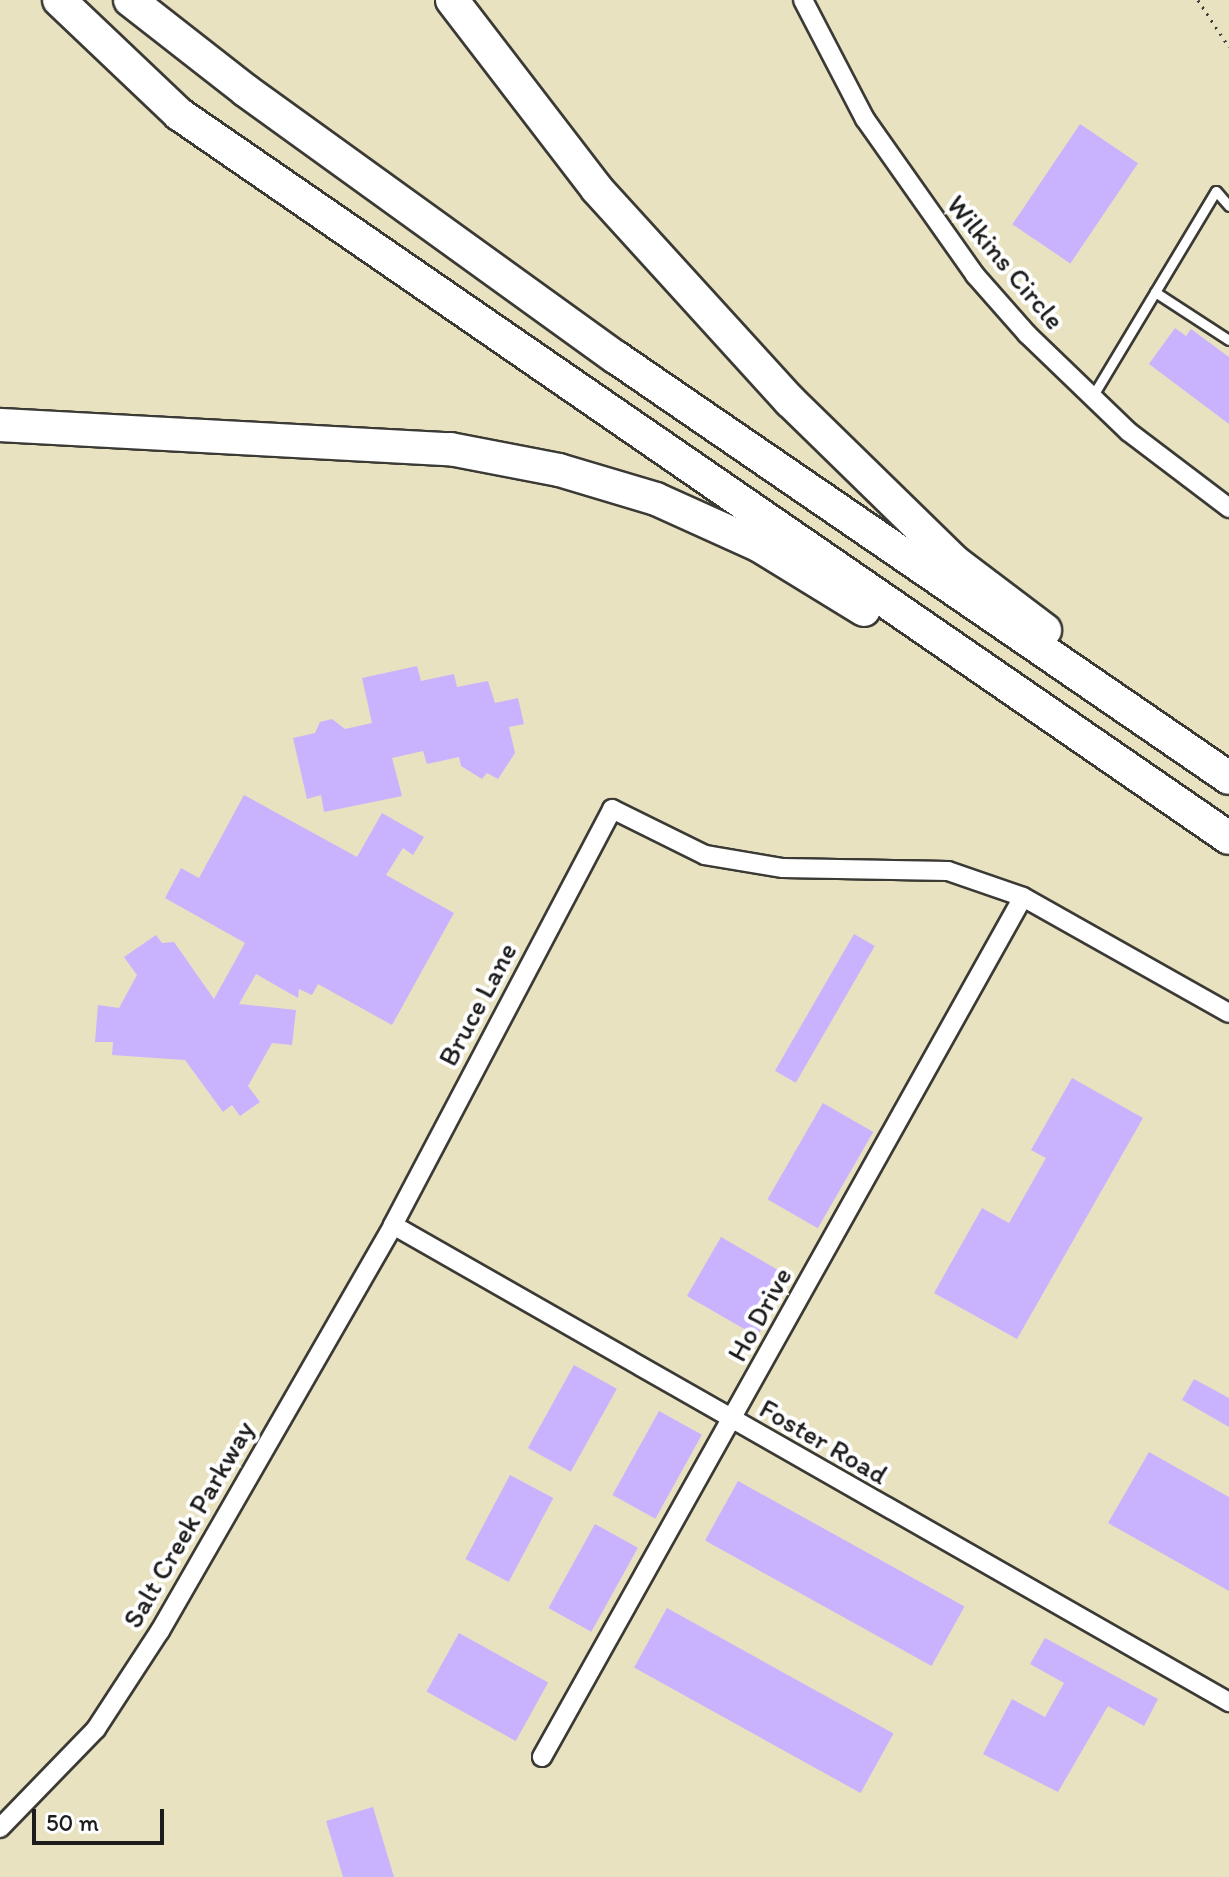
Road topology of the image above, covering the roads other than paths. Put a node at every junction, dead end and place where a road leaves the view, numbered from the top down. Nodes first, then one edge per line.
1 (59, 0) edge
2 (130, 0) edge
3 (452, 0) edge
4 (803, 0) edge
5 (1229, 206) edge
6 (1155, 292) junction
7 (1229, 340) edge
8 (1092, 397) junction
9 (0, 425) edge
10 (1229, 508) edge
11 (1229, 770) edge
12 (1229, 778) edge
13 (1196, 816) junction
14 (1229, 838) edge
15 (1023, 897) junction
16 (1229, 1013) edge
17 (393, 1225) junction
18 (731, 1421) junction
19 (1229, 1702) edge
20 (542, 1757) dead end
21 (0, 1828) edge

1 - 13 highway
2 - 12 highway
3 - 11 highway
4 - 8 street, Wilkins Circle
5 - 6 lane
6 - 7 lane
6 - 8 lane
8 - 10 street, Wilkins Circle
9 - 13 highway
13 - 14 highway
15 - 16 street
15 - 17 street, Bruce Lane
15 - 18 street, Ho Drive
17 - 18 street, Foster Road
17 - 21 street, Salt Creek Parkway
18 - 19 street, Foster Road
18 - 20 street, Ho Drive

